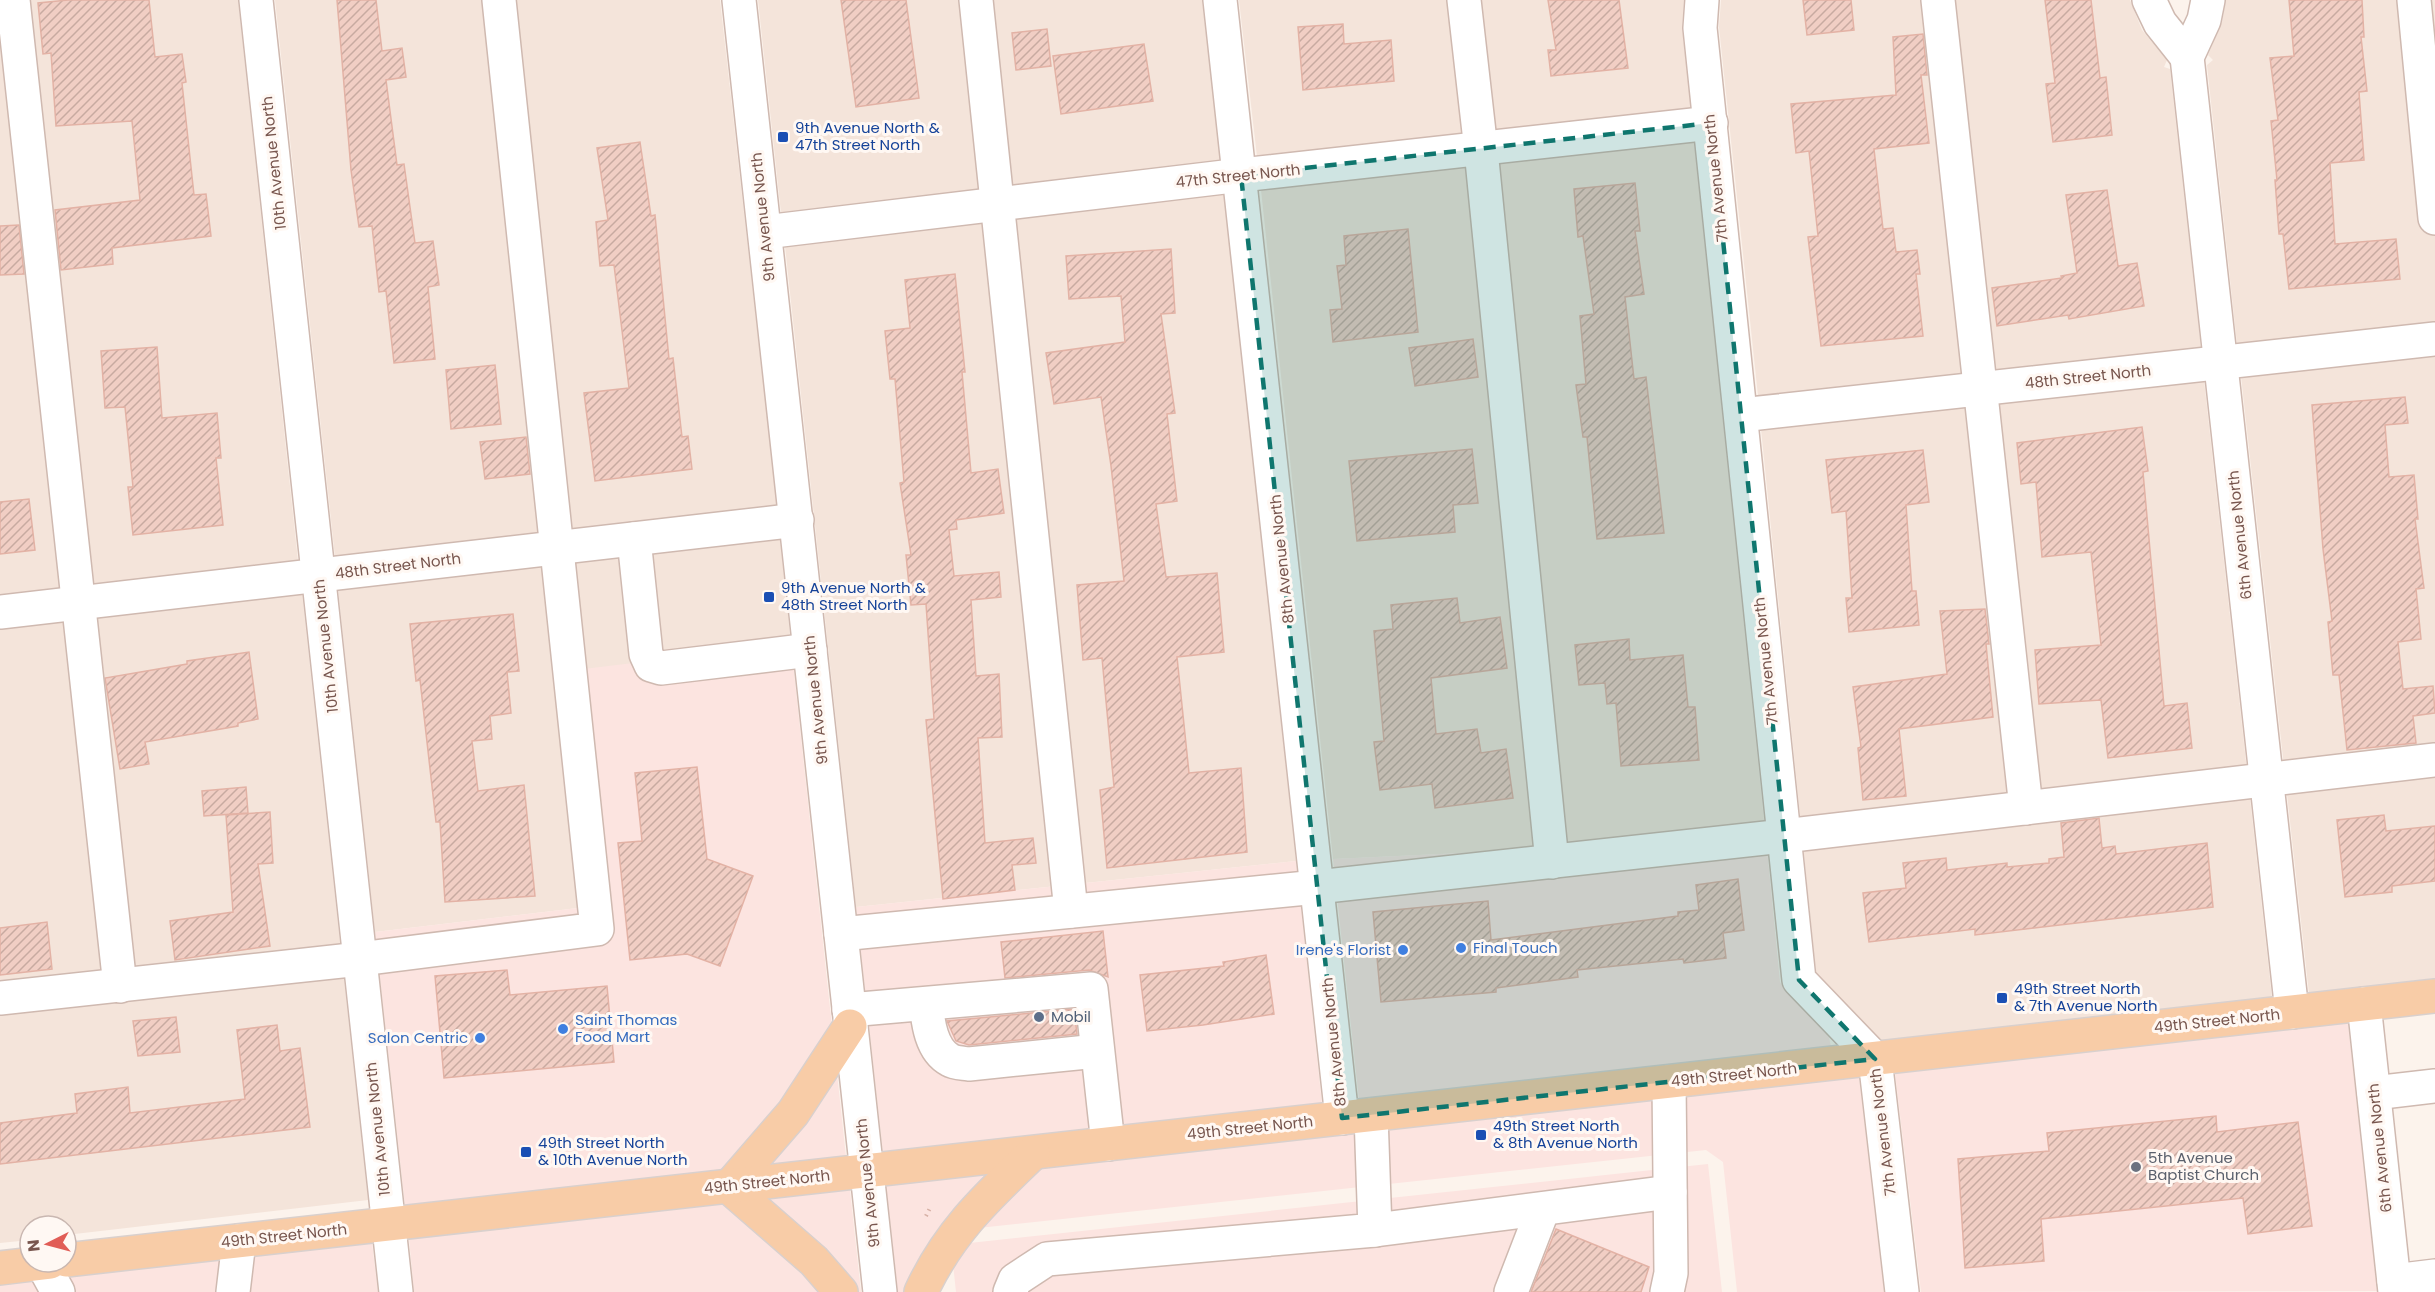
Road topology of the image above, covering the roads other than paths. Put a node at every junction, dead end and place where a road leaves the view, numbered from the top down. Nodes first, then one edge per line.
1 (13, 0) edge
2 (256, 0) edge
3 (499, 0) edge
4 (739, 0) edge
5 (976, 0) edge
6 (1220, 0) edge
7 (1464, 0) edge
8 (1702, 0) edge
9 (1938, 0) edge
10 (2149, 0) edge
11 (2208, 0) edge
12 (2415, 0) edge
13 (2187, 57) junction
14 (1711, 123) junction
15 (1481, 150) junction
16 (1241, 175) junction
17 (998, 204) junction
18 (2435, 218) edge
19 (765, 232) junction
20 (2435, 339) edge
21 (2220, 362) junction
22 (1980, 388) junction
23 (1741, 415) junction
24 (797, 520) junction
25 (634, 539) junction
26 (557, 548) junction
27 (318, 575) junction
28 (79, 603) junction
29 (0, 612) edge
30 (810, 650) junction
31 (2435, 760) edge
32 (2266, 780) junction
33 (2026, 808) junction
34 (1784, 836) junction
35 (1552, 862) junction
36 (1317, 887) junction
37 (1071, 911) junction
38 (841, 934) junction
39 (360, 959) junction
40 (120, 986) junction
41 (2435, 996) edge
42 (0, 998) edge
43 (926, 1004) junction
44 (2364, 1004) junction
45 (2292, 1012) junction
46 (850, 1018) junction
47 (1096, 1051) junction
48 (1875, 1059) junction
49 (1669, 1082) junction
50 (2435, 1086) edge
51 (2374, 1093) junction
52 (1357, 1117) junction
53 (1108, 1144) junction
54 (1033, 1153) junction
55 (866, 1171) junction
56 (729, 1186) junction
57 (1671, 1192) junction
58 (1543, 1209) junction
59 (389, 1225) junction
60 (1375, 1230) junction
61 (239, 1241) junction
62 (78, 1259) edge
63 (18, 1266) edge
64 (0, 1268) edge
65 (55, 1274) edge
66 (2435, 1276) edge
67 (2395, 1286) edge
68 (58, 1292) edge
69 (233, 1292) edge
70 (396, 1292) edge
71 (842, 1292) edge
72 (880, 1292) edge
73 (921, 1292) edge
74 (1010, 1292) edge
75 (1511, 1292) edge
76 (1667, 1292) edge
77 (1902, 1292) edge

1 - 28 street
2 - 27 street, 10th Avenue North
3 - 26 street
4 - 19 street, 9th Avenue North
5 - 17 street
6 - 16 street, 8th Avenue North
7 - 15 street
8 - 14 street, 7th Avenue North
9 - 22 street
10 - 13 street
11 - 13 street
12 - 18 street
13 - 21 street, 6th Avenue North
14 - 15 street, 47th Street North
14 - 23 street, 7th Avenue North
15 - 16 street, 47th Street North
15 - 35 street
16 - 17 street, 47th Street North
16 - 36 street, 8th Avenue North
17 - 19 street, 47th Street North
17 - 37 street
19 - 24 street, 9th Avenue North
20 - 21 street, 48th Street North
21 - 22 street, 48th Street North
21 - 32 street, 6th Avenue North
22 - 23 street, 48th Street North
22 - 33 street
23 - 34 street, 7th Avenue North
24 - 25 street, 48th Street North
24 - 30 street, 9th Avenue North
25 - 26 street, 48th Street North
25 - 30 street
26 - 27 street, 48th Street North
26 - 39 street
27 - 28 street, 48th Street North
27 - 39 street, 10th Avenue North
28 - 29 street, 48th Street North
28 - 40 street
30 - 38 street, 9th Avenue North
31 - 32 street
32 - 33 street
32 - 45 street, 6th Avenue North
33 - 34 street
34 - 35 street
34 - 48 street, 7th Avenue North
35 - 36 street
36 - 37 street
36 - 52 street, 8th Avenue North
37 - 38 street
38 - 46 street, 9th Avenue North
39 - 40 street
39 - 59 street, 10th Avenue North
40 - 42 street
41 - 44 main road, 49th Street North
43 - 46 street
43 - 47 street
43 - 47 street
44 - 45 main road, 49th Street North
44 - 51 street, 6th Avenue North
45 - 48 main road, 49th Street North
46 - 55 street, 9th Avenue North
46 - 56 main road
47 - 53 street
48 - 49 main road, 49th Street North
48 - 77 street, 7th Avenue North
49 - 52 main road, 49th Street North
49 - 57 street
50 - 51 street
51 - 67 street, 6th Avenue North
52 - 53 main road, 49th Street North
52 - 60 street, 8th Avenue North
53 - 54 main road, 49th Street North
54 - 55 main road, 49th Street North
54 - 73 main road
55 - 56 main road, 49th Street North
55 - 72 street, 9th Avenue North
56 - 59 main road, 49th Street North
56 - 71 main road
57 - 58 street
57 - 76 street
58 - 60 street
58 - 75 street
59 - 61 main road, 49th Street North
59 - 70 street, 10th Avenue North
60 - 74 street
61 - 62 main road, 49th Street North
61 - 69 street
63 - 64 main road, 49th Street North
65 - 68 street
66 - 67 street

